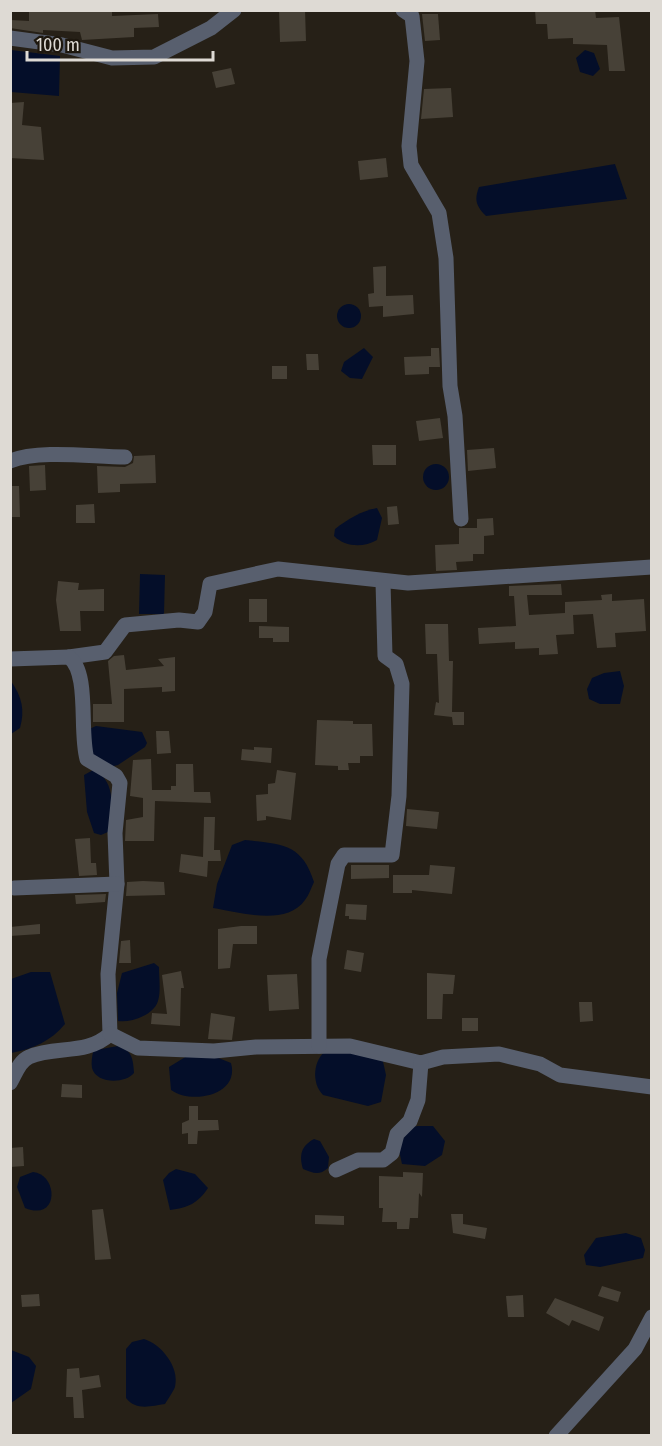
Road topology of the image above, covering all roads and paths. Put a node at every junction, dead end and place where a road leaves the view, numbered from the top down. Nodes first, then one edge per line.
1 (234, 10) edge
2 (403, 10) edge
3 (10, 38) edge
4 (125, 457) dead end
5 (10, 461) edge
6 (461, 519) dead end
7 (651, 567) edge
8 (383, 582) junction
9 (69, 657) junction
10 (10, 659) edge
11 (117, 884) junction
12 (14, 888) dead end
13 (110, 1034) junction
14 (319, 1046) junction
15 (421, 1063) junction
16 (10, 1083) edge
17 (651, 1087) edge
18 (336, 1170) dead end
19 (651, 1317) edge
20 (556, 1436) edge

1 - 3 street
2 - 6 street
4 - 5 street
7 - 8 street
8 - 9 street
8 - 14 street
9 - 10 street
9 - 11 street
11 - 12 street
11 - 13 street
13 - 14 street
13 - 16 street
14 - 15 street
15 - 17 street
15 - 18 street
19 - 20 street

